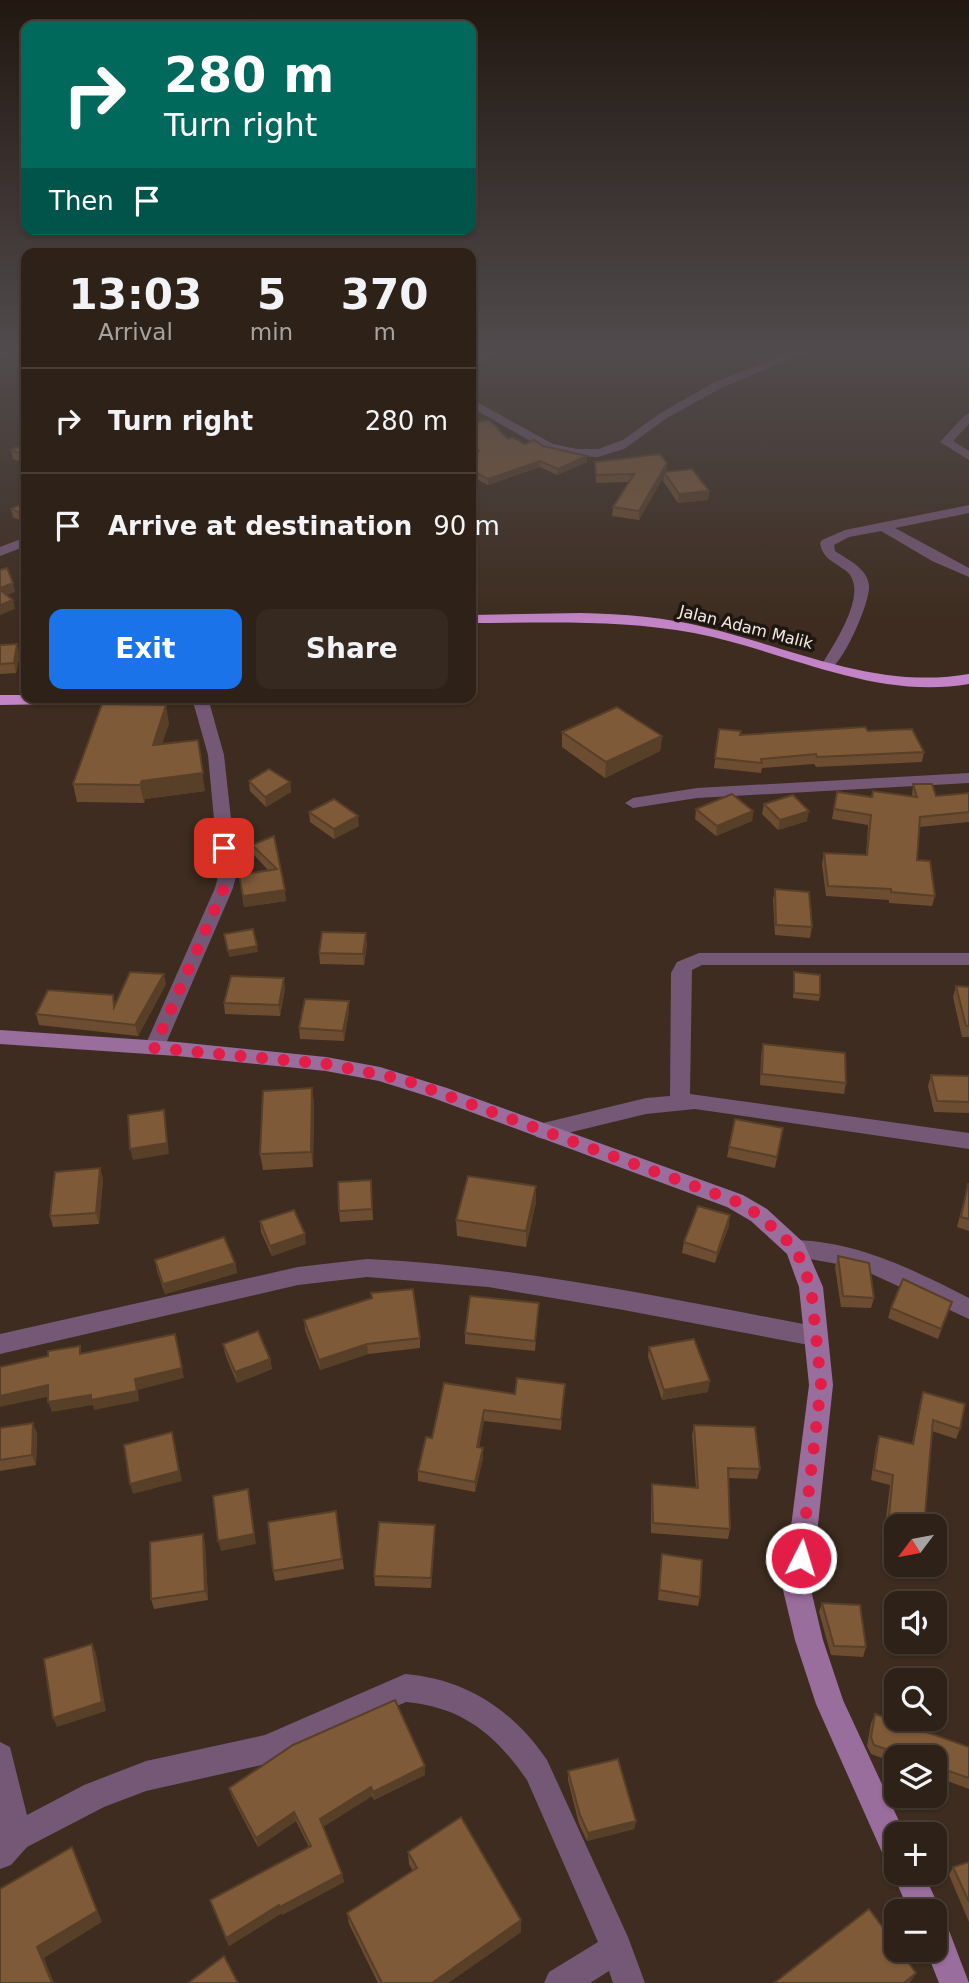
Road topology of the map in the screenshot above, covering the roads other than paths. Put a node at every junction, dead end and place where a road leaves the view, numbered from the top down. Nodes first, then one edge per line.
1 (532, 440) edge
2 (630, 440) edge
3 (948, 440) edge
4 (969, 456) edge
5 (969, 509) edge
6 (883, 526) junction
7 (21, 543) edge
8 (0, 551) edge
9 (969, 573) edge
10 (476, 619) edge
11 (828, 666) junction
12 (969, 679) edge
13 (0, 700) edge
14 (21, 700) edge
15 (201, 703) edge
16 (969, 778) edge
17 (633, 803) dead end
18 (969, 959) edge
19 (0, 1037) edge
20 (154, 1048) junction
21 (680, 1103) junction
22 (543, 1131) junction
23 (969, 1141) edge
24 (796, 1249) junction
25 (969, 1309) edge
26 (814, 1336) junction
27 (0, 1344) edge
28 (0, 1757) edge
29 (884, 1822) edge
30 (8, 1845) edge
31 (617, 1948) junction
32 (947, 1962) edge
33 (560, 1983) edge
34 (629, 1983) edge
35 (955, 1983) edge

1 - 2 street
3 - 4 street
5 - 6 street
6 - 9 street
6 - 11 street
7 - 8 street
10 - 11 highway, Jalan Adam Malik
11 - 12 highway, Jalan Adam Malik
13 - 14 highway
15 - 20 street
16 - 17 street
18 - 21 street
19 - 20 main road
20 - 22 main road
21 - 22 street
21 - 23 street
22 - 24 main road
24 - 25 street
24 - 26 main road
26 - 27 street
26 - 29 main road
28 - 30 street
30 - 31 street
31 - 33 street
31 - 34 street
32 - 35 main road

